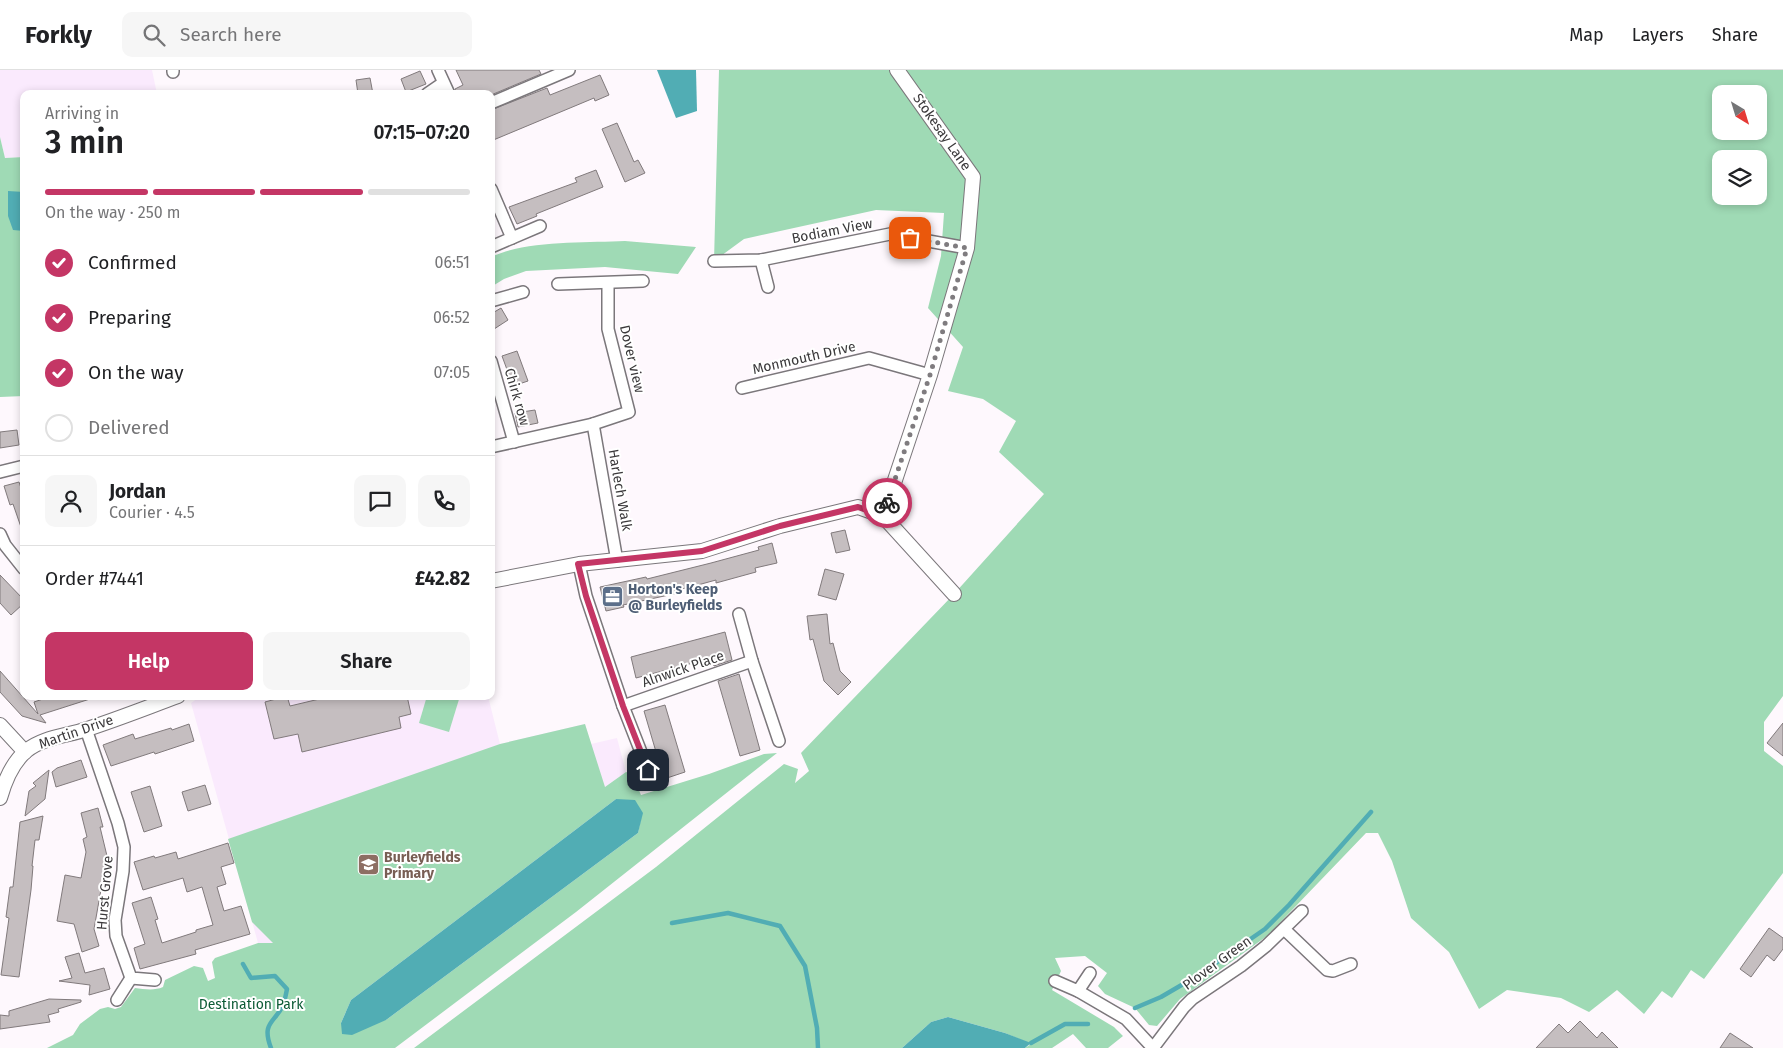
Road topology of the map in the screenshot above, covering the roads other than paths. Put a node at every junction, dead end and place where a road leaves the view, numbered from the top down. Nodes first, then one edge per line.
1 (438, 70) edge
2 (569, 70) edge
3 (897, 70) edge
4 (443, 83) junction
5 (433, 90) edge
6 (447, 90) edge
7 (495, 101) edge
8 (495, 198) edge
9 (540, 226) dead end
10 (512, 238) junction
11 (495, 246) edge
12 (967, 248) junction
13 (761, 260) junction
14 (714, 261) dead end
15 (643, 281) dead end
16 (608, 283) junction
17 (558, 284) dead end
18 (768, 287) dead end
19 (524, 292) dead end
20 (495, 301) edge
21 (495, 375) edge
22 (930, 375) junction
23 (742, 388) dead end
24 (593, 424) junction
25 (514, 442) junction
26 (495, 446) edge
27 (20, 467) edge
28 (0, 472) edge
29 (883, 516) junction
30 (0, 534) edge
31 (617, 561) junction
32 (20, 564) edge
33 (578, 564) junction
34 (495, 580) edge
35 (954, 594) dead end
36 (739, 614) dead end
37 (752, 661) junction
38 (167, 700) edge
39 (623, 706) junction
40 (0, 725) edge
41 (86, 730) junction
42 (779, 741) dead end
43 (25, 752) junction
44 (648, 770) dead end
45 (0, 798) edge
46 (1302, 912) dead end
47 (1284, 929) junction
48 (1351, 964) dead end
49 (1090, 973) dead end
50 (131, 978) junction
51 (155, 980) dead end
52 (1055, 981) dead end
53 (1078, 991) junction
54 (117, 1000) dead end
55 (1153, 1048) edge

1 - 4 street
2 - 7 street
3 - 12 street, Stokesay Lane
4 - 5 street
4 - 6 street
8 - 10 street
9 - 10 street
10 - 11 street
12 - 13 street, Bodiam View
12 - 22 street, Stokesay Lane
13 - 14 street, Bodiam View
13 - 18 street
15 - 16 street
16 - 17 street
16 - 24 street, Dover view
19 - 20 street
21 - 25 street, Chirk row
22 - 23 street, Monmouth Drive
22 - 29 street, Stokesay Lane
24 - 25 street
24 - 31 street, Harlech Walk
25 - 26 street
27 - 28 street
29 - 31 street
29 - 35 street
30 - 32 street
31 - 33 street
33 - 34 street
33 - 39 street
36 - 37 street
37 - 39 street, Alnwick Place
37 - 42 street
38 - 41 street, Martin Drive
39 - 44 street
40 - 43 street
41 - 43 street, Martin Drive
41 - 50 street, Hurst Grove
43 - 45 street, Martin Drive
46 - 47 street, Plover Green
47 - 48 street
47 - 55 street, Plover Green
49 - 53 street
50 - 51 street
50 - 54 street
52 - 53 street
53 - 55 street

